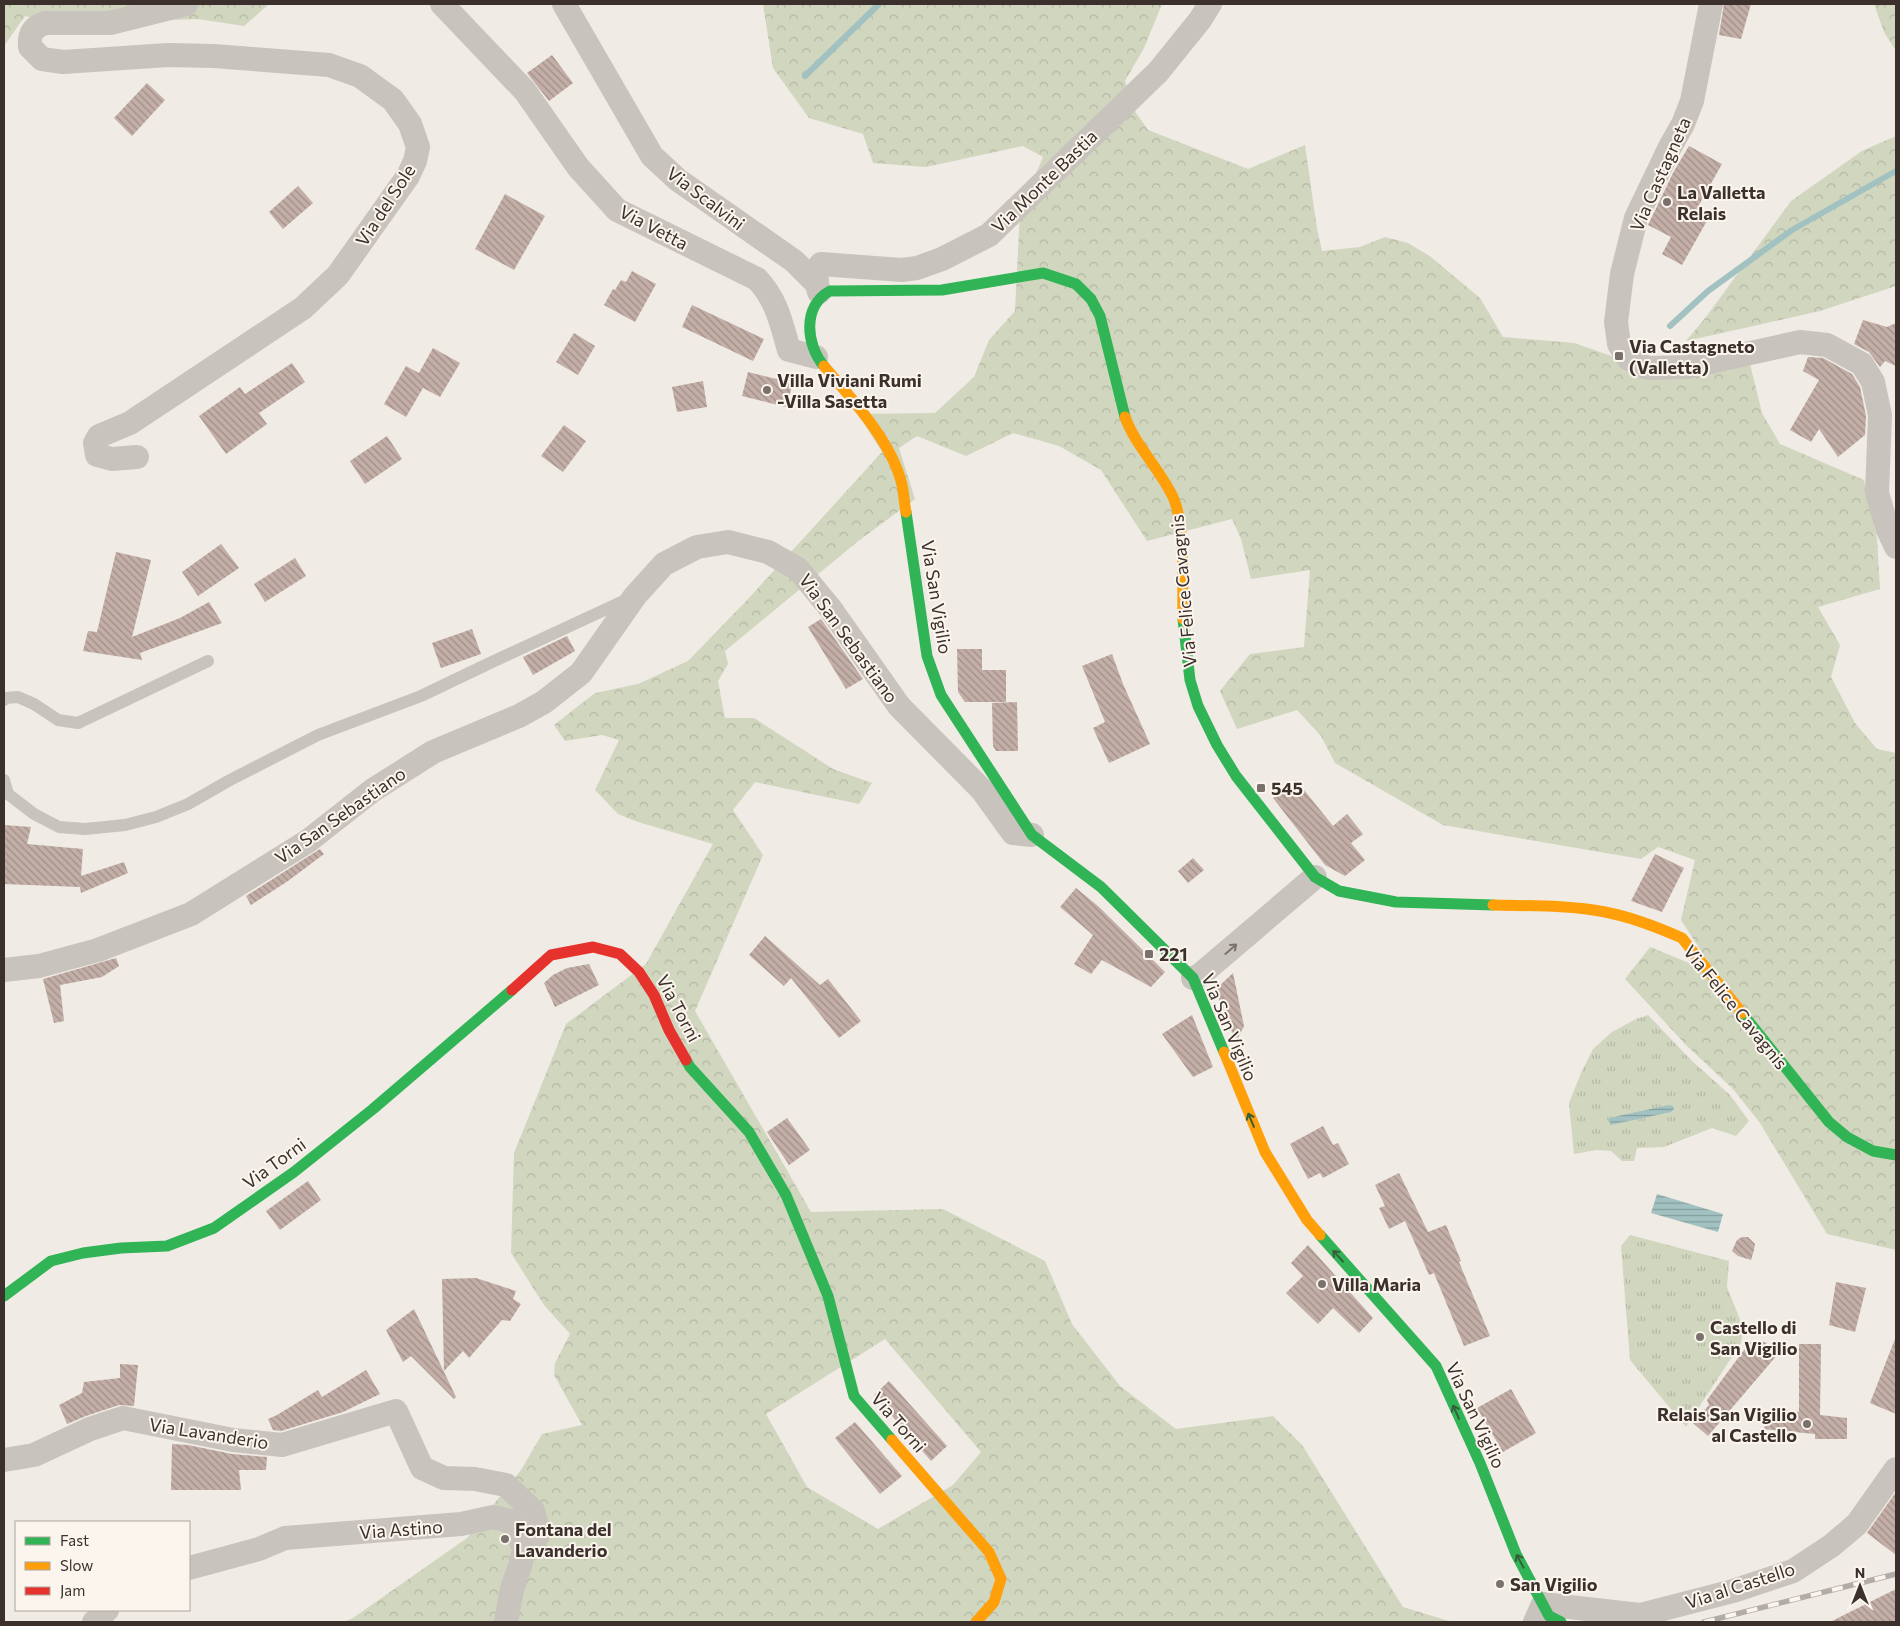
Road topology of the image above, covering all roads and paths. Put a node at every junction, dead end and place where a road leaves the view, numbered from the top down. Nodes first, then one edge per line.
1 (186, 4) edge
2 (442, 4) edge
3 (564, 4) edge
4 (1210, 4) edge
5 (1711, 4) edge
6 (819, 290) junction
7 (816, 357) junction
8 (137, 457) dead end
9 (1896, 547) edge
10 (635, 596) junction
11 (208, 661) dead end
12 (4, 700) edge
13 (4, 780) edge
14 (1032, 835) junction
15 (1315, 876) junction
16 (4, 970) edge
17 (1193, 978) junction
18 (1896, 1156) edge
19 (4, 1296) edge
20 (4, 1460) edge
21 (1896, 1468) edge
22 (524, 1548) junction
23 (190, 1568) edge
24 (106, 1611) edge
25 (1539, 1613) edge
26 (94, 1622) edge
27 (506, 1622) edge
28 (976, 1622) edge
29 (1561, 1622) edge

1 - 8 street, Via del Sole
2 - 7 street, Via Vetta
3 - 6 street, Via Scalvini
4 - 6 street, Via Monte Bastia
5 - 9 street, Via Castagneta
6 - 7 street
6 - 15 street, Via Felice Cavagnis
7 - 14 street, Via San Vigilio
10 - 13 lane, Via San Sebastiano
10 - 14 street, Via San Sebastiano
10 - 16 street, Via San Sebastiano
11 - 12 lane
14 - 17 street, Via San Vigilio
17 -> 15 street
15 - 18 street, Via Felice Cavagnis
25 -> 17 street, Via San Vigilio
19 - 28 street, Via Torni
20 - 22 street, Via Lavanderio
21 - 25 street, Via al Castello
22 - 23 street, Via Astino
22 - 27 street
24 - 26 street
25 - 29 street, Via San Vigilio

